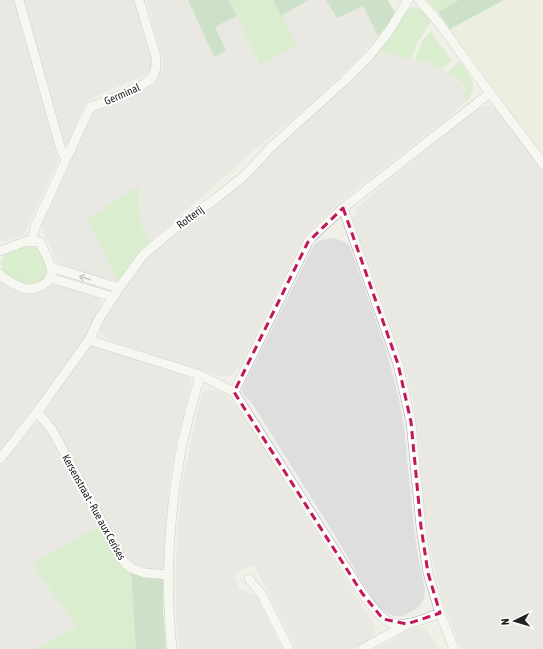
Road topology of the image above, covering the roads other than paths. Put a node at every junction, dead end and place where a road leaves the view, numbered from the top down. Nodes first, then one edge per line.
1 (19, 0) edge
2 (139, 0) edge
3 (408, 0) edge
4 (419, 0) edge
5 (490, 93) junction
6 (66, 159) junction
7 (543, 164) edge
8 (343, 208) junction
9 (32, 241) junction
10 (0, 251) edge
11 (51, 267) junction
12 (0, 274) edge
13 (50, 278) junction
14 (119, 288) junction
15 (113, 297) junction
16 (89, 340) junction
17 (200, 375) junction
18 (234, 392) junction
19 (37, 412) junction
20 (0, 460) edge
21 (168, 575) junction
22 (249, 579) dead end
23 (440, 613) junction
24 (407, 624) junction
25 (172, 649) edge
26 (289, 649) edge
27 (362, 649) edge
28 (454, 649) edge

1 - 6 street
2 - 6 street, Germinal
3 - 14 street, Rotterij
4 - 5 street
5 - 7 street
5 - 8 street
6 - 9 street, Germinal
8 - 18 street
8 - 23 street
9 - 10 street
9 - 11 street
11 - 13 street
14 -> 11 street
12 - 13 street
13 - 15 street
14 - 15 street, Rotterij
15 - 16 street, Rotterij
16 - 17 street
16 - 19 street, Rotterij
17 - 18 street
17 - 21 street
18 - 24 street
19 - 20 street, Rotterij
19 - 21 street, Kersenstraat - Rue aux Cerises
21 - 25 street
22 - 26 street
23 - 24 street
23 - 28 street
24 - 27 street

